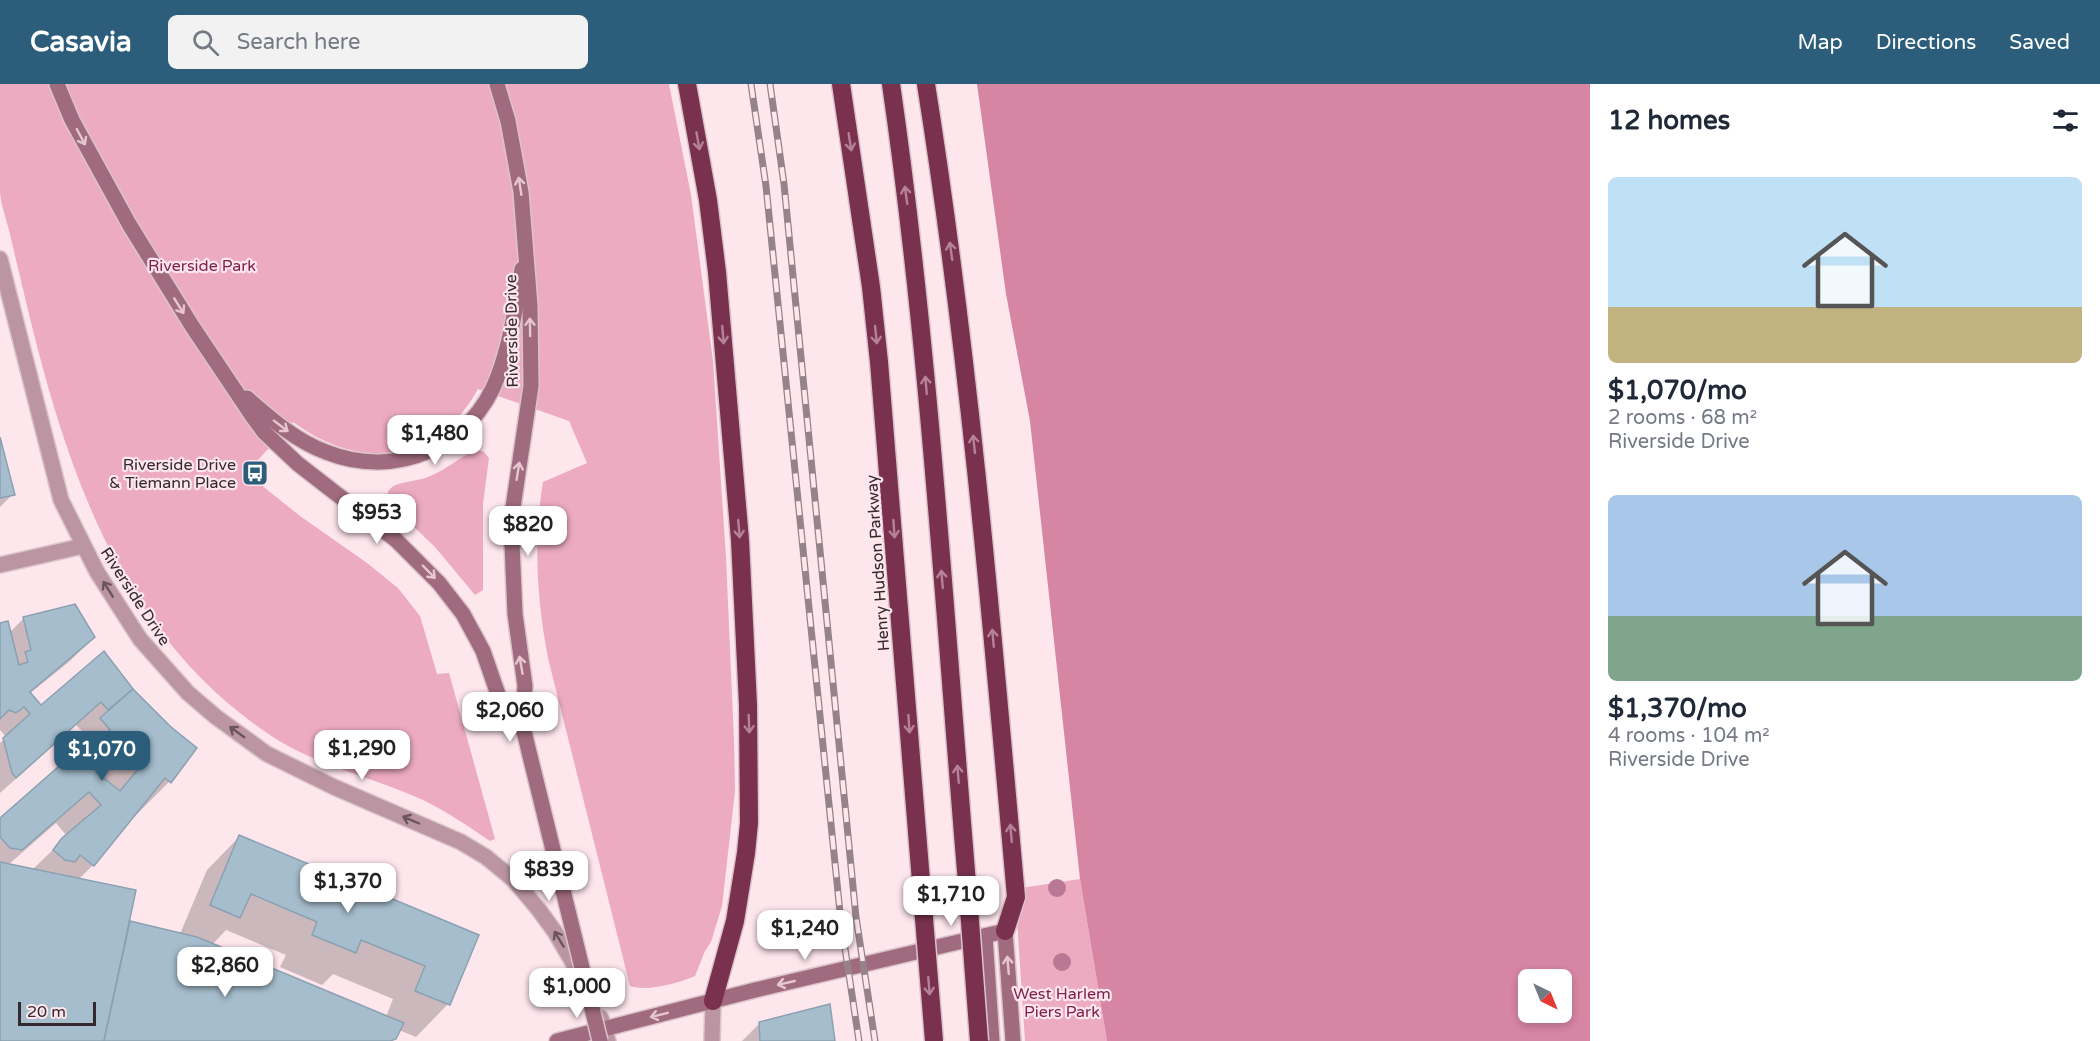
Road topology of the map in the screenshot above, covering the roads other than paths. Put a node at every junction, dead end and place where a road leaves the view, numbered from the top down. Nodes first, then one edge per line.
1 (57, 84) edge
2 (497, 84) edge
3 (687, 84) edge
4 (841, 84) edge
5 (891, 84) edge
6 (926, 84) edge
7 (525, 244) junction
8 (0, 260) edge
9 (222, 372) junction
10 (83, 546) junction
11 (0, 565) edge
12 (522, 723) junction
13 (1005, 931) junction
14 (985, 936) junction
15 (713, 1001) junction
16 (605, 1037) edge
17 (557, 1041) edge
18 (712, 1041) edge
19 (934, 1041) edge
20 (979, 1041) edge
21 (992, 1041) edge
22 (1013, 1041) edge

1 -> 9 main road
7 -> 2 main road, Riverside Drive
3 -> 15 highway
4 -> 19 highway, Henry Hudson Parkway, bridge
20 -> 5 highway, bridge
13 -> 6 highway
9 -> 7 main road
12 -> 7 main road, Riverside Drive
8 - 10 street, Riverside Drive
9 -> 12 main road
10 - 11 street
16 -> 10 street, Riverside Drive
12 - 16 main road, Riverside Drive, bridge
13 - 14 main road
22 -> 13 main road
14 -> 15 main road
14 - 21 main road
15 -> 16 main road
15 - 18 street
16 - 17 main road

